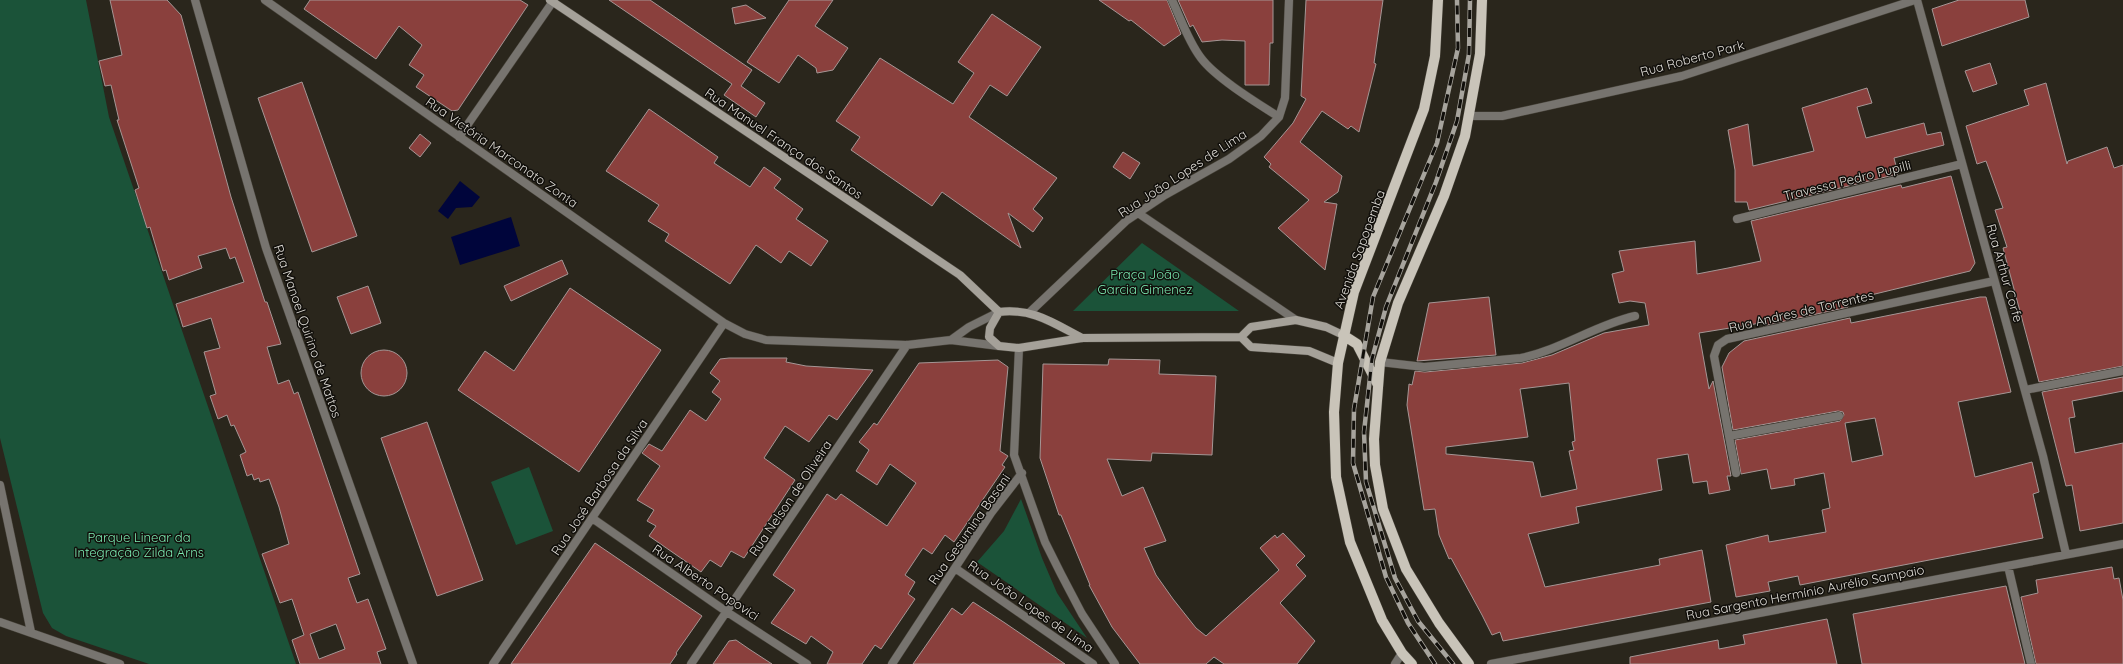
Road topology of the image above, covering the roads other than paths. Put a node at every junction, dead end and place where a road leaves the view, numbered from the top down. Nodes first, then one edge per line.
1 (196, 0) edge
2 (265, 0) edge
3 (1172, 0) edge
4 (1289, 0) edge
5 (1438, 0) edge
6 (1482, 0) edge
7 (1916, 0) edge
8 (552, 1) edge
9 (1469, 116) junction
10 (1278, 117) junction
11 (459, 137) junction
12 (1962, 164) junction
13 (1138, 213) junction
14 (1737, 218) dead end
15 (1994, 281) junction
16 (999, 312) junction
17 (1030, 313) junction
18 (1635, 316) dead end
19 (1296, 320) junction
20 (724, 323) junction
21 (1343, 335) junction
22 (1241, 337) junction
23 (1082, 338) junction
24 (951, 340) junction
25 (907, 345) junction
26 (999, 346) junction
27 (1019, 348) junction
28 (1380, 362) junction
29 (1338, 363) junction
30 (2123, 371) edge
31 (1378, 385) junction
32 (2025, 390) junction
33 (1839, 416) dead end
34 (1729, 436) junction
35 (1022, 473) junction
36 (1736, 473) dead end
37 (0, 485) edge
38 (592, 518) junction
39 (2123, 547) edge
40 (2066, 554) junction
41 (2008, 566) junction
42 (955, 568) junction
43 (727, 612) junction
44 (0, 622) edge
45 (31, 632) junction
46 (1402, 653) junction
47 (120, 664) edge
48 (414, 664) edge
49 (493, 664) edge
50 (691, 664) edge
51 (807, 664) edge
52 (892, 664) edge
53 (1093, 664) edge
54 (1115, 664) edge
55 (1395, 664) edge
56 (1412, 664) edge
57 (1469, 664) edge
58 (1491, 664) edge
59 (2031, 664) edge

1 - 48 street, Rua Manoel Quirino de Mattos
2 - 11 street, Rua Victória Marconato Zonta
3 - 10 street
4 - 10 street, Rua João Lopes de Lima
5 - 21 main road, Avenida Sapopemba
6 - 9 main road
7 - 9 street, Rua Roberto Park
7 - 12 street, Rua Arthur Corfe
8 - 11 street
8 - 16 street, Rua Manuel França dos Santos
9 - 28 main road
10 - 13 street, Rua João Lopes de Lima
11 - 20 street, Rua Victória Marconato Zonta
12 - 14 street, Travessa Pedro Pupilli
12 - 15 street, Rua Arthur Corfe
13 - 17 street, Rua João Lopes de Lima
13 - 19 street
15 - 32 street, Rua Arthur Corfe
15 - 34 street, Rua Andres de Torrentes
16 - 17 street
16 - 24 street
16 - 26 street
17 - 23 street
18 - 28 street
19 - 21 street
19 - 22 street
20 - 25 street, Rua Victória Marconato Zonta
20 - 38 street, Rua José Barbosa da Silva
21 - 29 main road, Avenida Sapopemba
21 - 31 main road
22 - 23 street
22 - 29 street
23 - 27 street
24 - 25 street, Rua Victória Marconato Zonta
24 - 26 street, Rua Victória Marconato Zonta
25 - 43 street, Rua Nelson de Oliveira
26 - 27 street
27 - 35 street, Rua Gesumina Basani
28 - 31 main road
29 - 46 main road, Avenida Sapopemba
30 - 32 street
31 - 57 main road
32 - 40 street, Rua Arthur Corfe
33 - 34 street
34 - 36 street, Rua Andres de Torrentes
35 - 42 street, Rua Gesumina Basani
35 - 54 street
37 - 45 street
38 - 43 street, Rua Alberto Popovici
38 - 49 street, Rua José Barbosa da Silva
39 - 40 street, Rua Sargento Hermínio Aurélio Sampaio
40 - 41 street, Rua Sargento Hermínio Aurélio Sampaio
41 - 58 street, Rua Sargento Hermínio Aurélio Sampaio
41 - 59 street
42 - 52 street, Rua Gesumina Basani
42 - 53 street, Rua João Lopes de Lima
43 - 50 street, Rua Nelson de Oliveira
43 - 51 street, Rua Alberto Popovici
44 - 45 street
45 - 47 street
46 - 55 street
46 - 56 main road, Avenida Sapopemba

